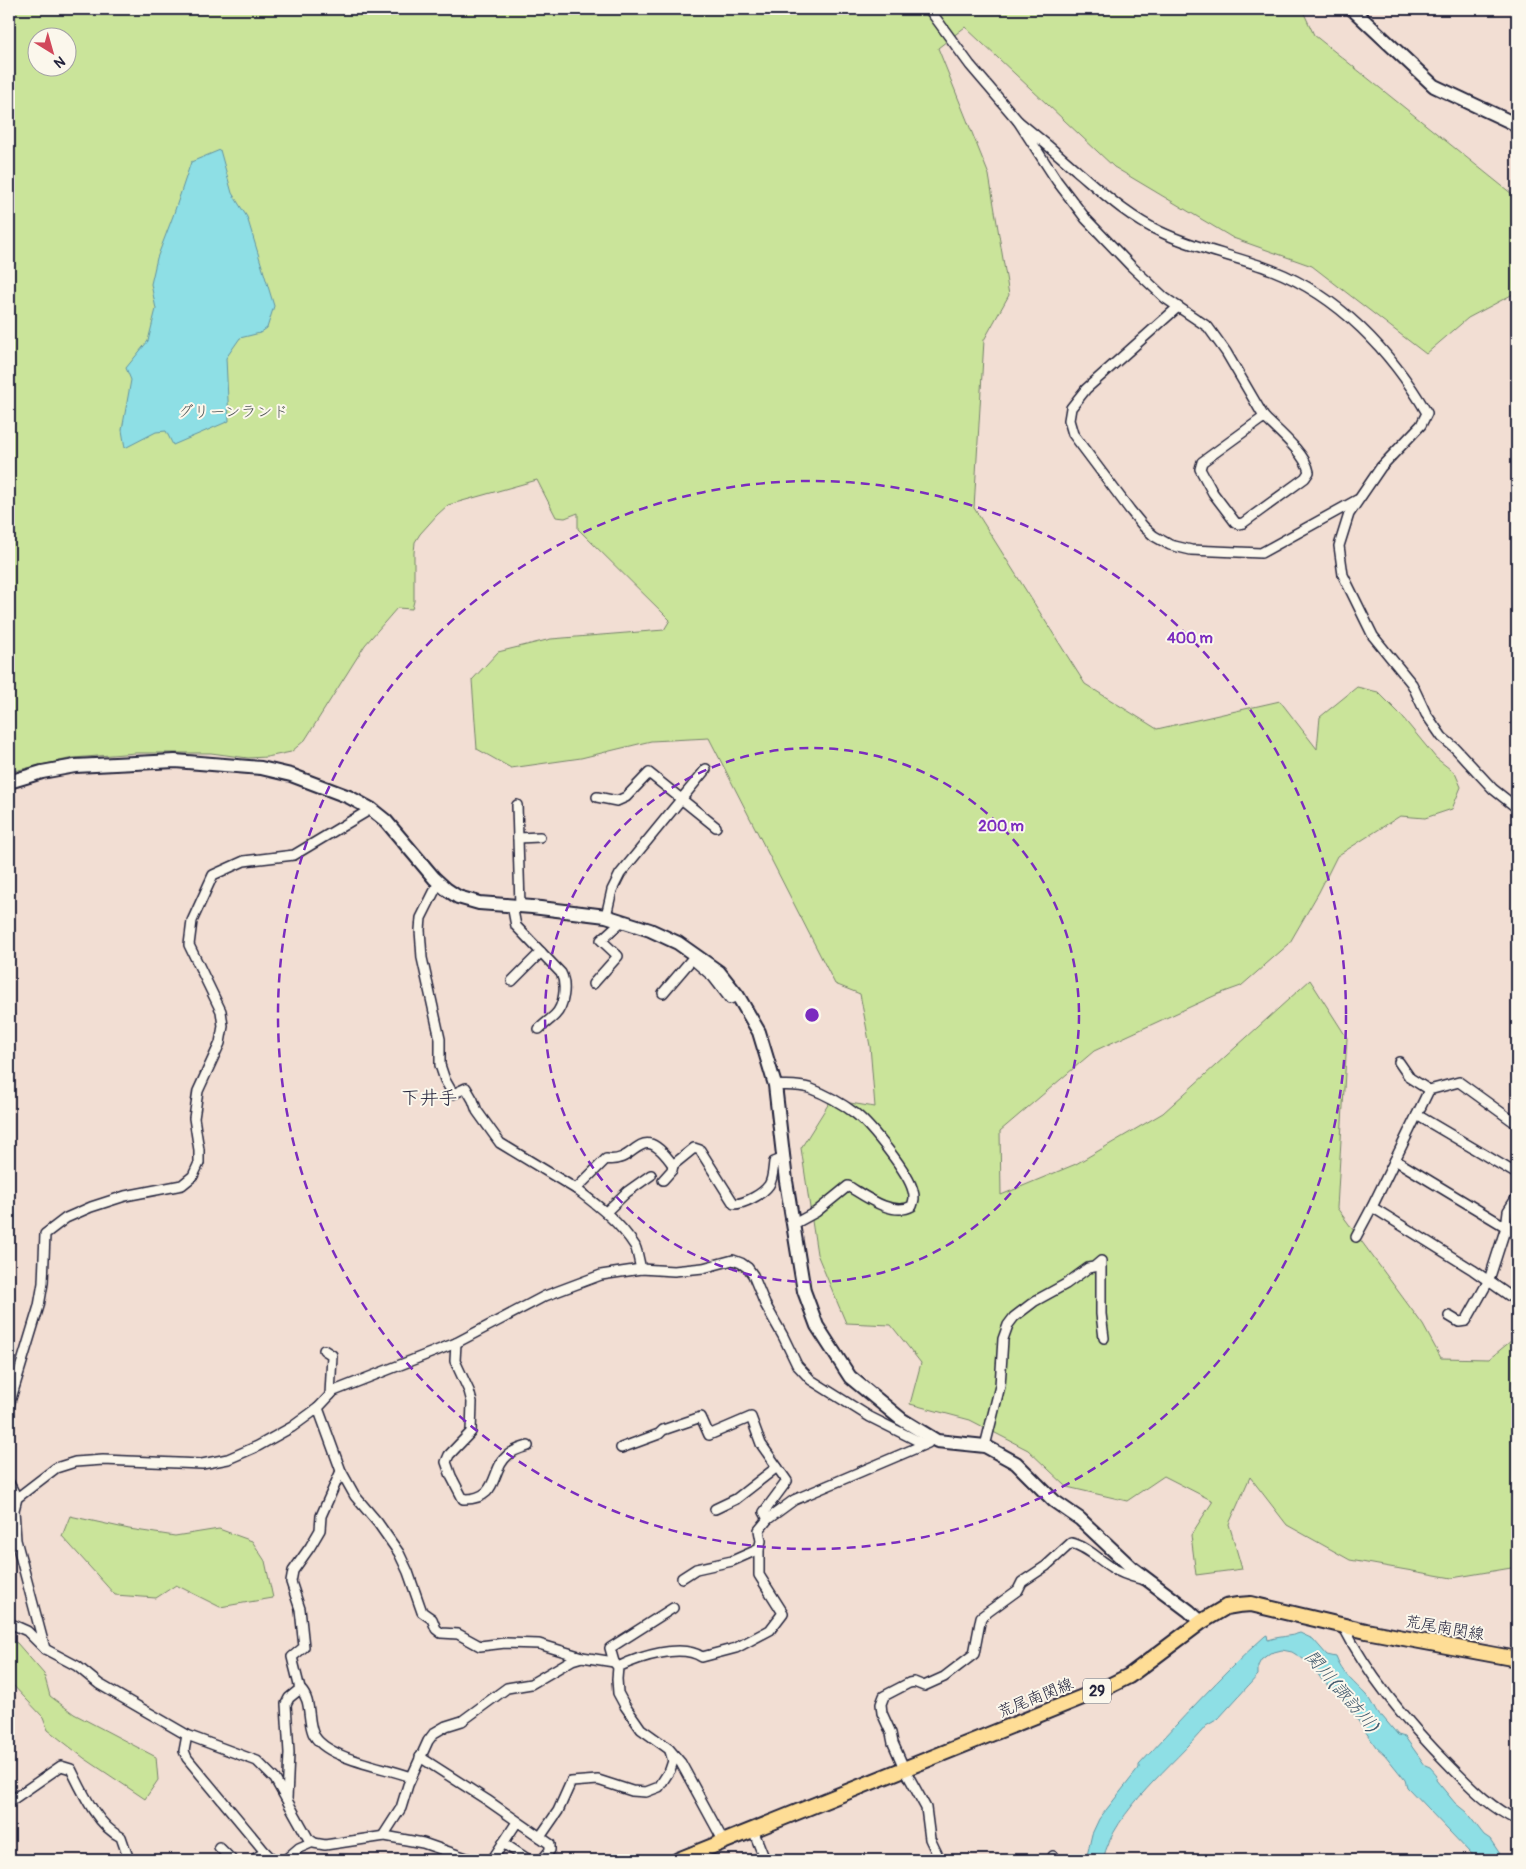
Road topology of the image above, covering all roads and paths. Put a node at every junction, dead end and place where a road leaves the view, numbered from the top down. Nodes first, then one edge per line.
1 (929, 9) edge
2 (1352, 9) edge
3 (1018, 121) junction
4 (1517, 128) edge
5 (1178, 307) junction
6 (1264, 417) junction
7 (1360, 499) junction
8 (706, 770) dead end
9 (9, 782) edge
10 (596, 797) dead end
11 (680, 800) junction
12 (517, 804) dead end
13 (1517, 808) edge
14 (371, 809) junction
15 (716, 828) dead end
16 (540, 837) dead end
17 (518, 838) junction
18 (439, 882) junction
19 (516, 906) junction
20 (606, 916) junction
21 (622, 921) junction
22 (540, 952) junction
23 (512, 981) dead end
24 (593, 984) dead end
25 (663, 993) dead end
26 (738, 996) junction
27 (539, 1029) dead end
28 (1399, 1062) dead end
29 (775, 1084) junction
30 (1429, 1090) junction
31 (1417, 1115) junction
32 (1517, 1124) edge
33 (784, 1158) junction
34 (1395, 1160) junction
35 (673, 1165) junction
36 (1517, 1174) edge
37 (650, 1175) dead end
38 (663, 1180) dead end
39 (576, 1188) junction
40 (1517, 1197) edge
41 (1372, 1207) junction
42 (606, 1212) junction
43 (794, 1224) junction
44 (1506, 1227) junction
45 (1517, 1236) edge
46 (1356, 1237) dead end
47 (641, 1269) junction
48 (1489, 1280) junction
49 (1517, 1301) edge
50 (1449, 1316) dead end
51 (1104, 1338) dead end
52 (456, 1343) junction
53 (324, 1350) dead end
54 (330, 1395) junction
55 (9, 1405) edge
56 (318, 1408) junction
57 (937, 1441) junction
58 (924, 1444) junction
59 (528, 1446) dead end
60 (985, 1446) junction
61 (621, 1448) dead end
62 (777, 1467) junction
63 (341, 1471) junction
64 (9, 1483) edge
65 (17, 1498) junction
66 (714, 1509) dead end
67 (11, 1516) edge
68 (768, 1519) junction
69 (759, 1549) junction
70 (682, 1578) dead end
71 (1150, 1581) junction
72 (673, 1608) dead end
73 (1201, 1622) junction
74 (9, 1623) edge
75 (1343, 1626) junction
76 (45, 1649) junction
77 (582, 1657) junction
78 (1517, 1659) edge
79 (616, 1664) junction
80 (300, 1689) junction
81 (187, 1735) junction
82 (669, 1748) junction
83 (420, 1757) junction
84 (904, 1768) junction
85 (411, 1777) junction
86 (287, 1800) junction
87 (9, 1802) edge
88 (1517, 1820) edge
89 (517, 1822) junction
90 (753, 1830) junction
91 (383, 1836) junction
92 (540, 1837) junction
93 (313, 1842) junction
94 (724, 1842) junction
95 (503, 1844) junction
96 (218, 1847) dead end
97 (265, 1852) junction
98 (128, 1860) edge
99 (232, 1860) edge
100 (253, 1860) edge
101 (273, 1860) edge
102 (285, 1860) edge
103 (472, 1860) edge
104 (492, 1860) edge
105 (529, 1860) edge
106 (542, 1860) edge
107 (678, 1860) edge
108 (766, 1860) edge
109 (940, 1860) edge
110 (1417, 1860) edge
111 (1429, 1860) edge

1 - 3 street
2 - 4 street
3 - 5 street
3 - 7 street
5 - 6 street
5 - 7 street
6 - 6 street
7 - 13 street
8 - 11 street
9 - 14 street
10 - 11 street
11 - 15 street
11 - 20 street
12 - 17 street
14 - 18 street
14 - 55 street
16 - 17 street
17 - 19 street
18 - 19 street
18 - 39 street
19 - 20 street
19 - 22 street
20 - 21 street
21 - 24 street
21 - 26 street
22 - 23 street
22 - 27 street
25 - 26 street
26 - 29 street
28 - 30 street
29 - 33 street
29 - 43 street
30 - 31 street
30 - 32 street
31 - 34 street
31 - 36 street
33 - 35 street
33 - 43 street
34 - 41 street
34 - 44 street
35 - 38 street
35 - 39 street
37 - 42 street
39 - 42 street
40 - 44 street
41 - 46 street
41 - 48 street
42 - 47 street
43 - 57 street
44 - 45 street
44 - 48 street
47 - 52 street
47 - 58 street
48 - 49 street
48 - 50 street
51 - 60 street
52 - 54 street
52 - 59 street
53 - 54 street
54 - 56 street
56 - 63 street
56 - 65 street
57 - 58 street
57 - 60 street
58 - 68 street
60 - 71 street
61 - 62 street
62 - 66 street
62 - 68 street
63 - 77 street
63 - 80 street
64 - 65 street
65 - 67 street
67 - 76 street
68 - 69 street
69 - 70 street
69 - 79 street
71 - 73 street
71 - 84 street
72 - 79 street
73 - 75 main road, 荒尾南関線 / 29
73 - 84 main road, 荒尾南関線 / 29
74 - 76 street
75 - 78 main road, 荒尾南関線 / 29
75 - 88 street
76 - 81 street
77 - 79 street
77 - 83 street
79 - 82 street
80 - 85 street
80 - 86 street
81 - 86 street
81 - 97 street
82 - 92 street
82 - 94 street
83 - 85 street
83 - 89 street
84 - 90 main road, 荒尾南関線 / 29
84 - 109 street
85 - 91 street
86 - 93 street
87 - 98 street
89 - 92 street
89 - 95 street
90 - 94 main road, 荒尾南関線 / 29
90 - 108 street
91 - 93 street
91 - 103 street
92 - 106 street
93 - 102 street
94 - 107 main road, 荒尾南関線 / 29
95 - 104 street
95 - 105 street
96 - 99 street
97 - 100 street
97 - 101 street
110 - 111 street

